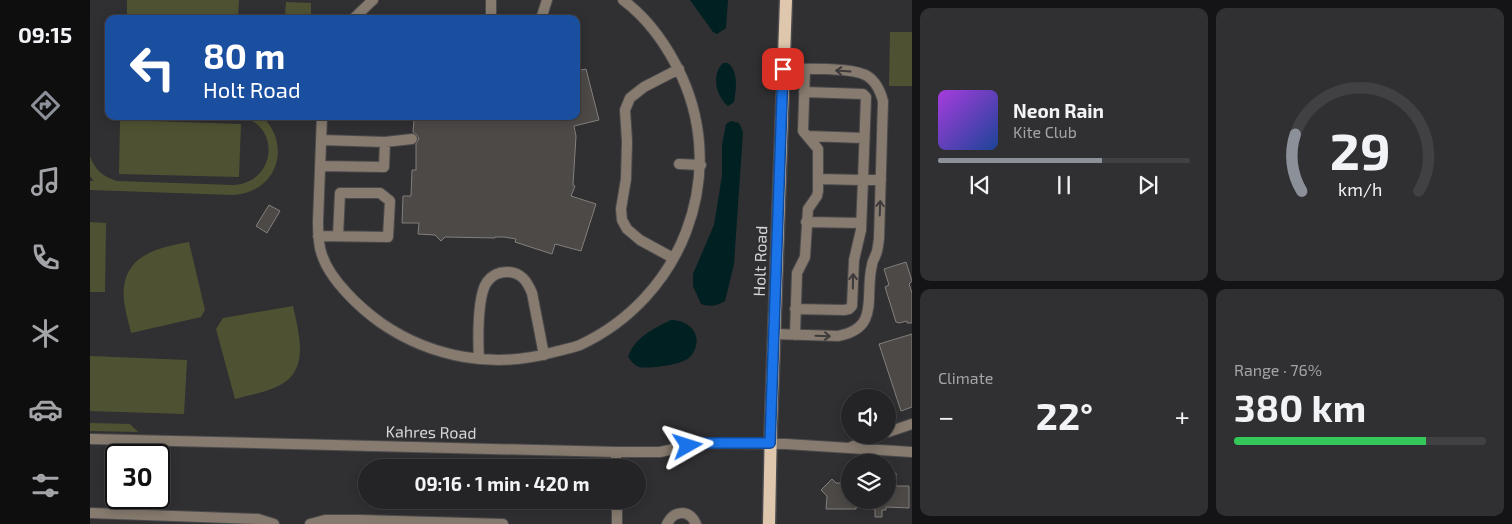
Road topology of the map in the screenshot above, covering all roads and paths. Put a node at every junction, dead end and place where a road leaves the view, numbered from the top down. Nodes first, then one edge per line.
1 (373, 0) edge
2 (491, 0) edge
3 (547, 0) edge
4 (623, 0) edge
5 (786, 0) edge
6 (357, 15) edge
7 (491, 15) edge
8 (542, 15) edge
9 (783, 69) junction
10 (679, 70) junction
11 (805, 70) junction
12 (804, 92) junction
13 (322, 120) edge
14 (807, 136) junction
15 (864, 138) junction
16 (412, 139) dead end
17 (321, 140) junction
18 (385, 142) junction
19 (679, 164) dead end
20 (701, 165) junction
21 (320, 166) junction
22 (818, 179) junction
23 (863, 180) junction
24 (881, 180) junction
25 (806, 222) junction
26 (861, 223) junction
27 (318, 236) junction
28 (338, 236) junction
29 (673, 258) junction
30 (795, 309) junction
31 (774, 334) junction
32 (795, 335) junction
33 (544, 355) junction
34 (479, 359) junction
35 (912, 424) edge
36 (896, 429) edge
37 (90, 439) edge
38 (770, 443) junction
39 (859, 444) edge
40 (849, 448) junction
41 (616, 452) junction
42 (912, 452) edge
43 (616, 459) edge
44 (617, 509) edge
45 (90, 513) edge
46 (274, 524) edge
47 (310, 524) edge
48 (502, 524) edge
49 (617, 524) edge
50 (667, 524) edge
51 (696, 524) edge
52 (769, 524) edge

1 - 6 street
2 - 7 street
3 - 8 street
4 - 10 street
5 - 9 main road, Holt Road
9 - 11 street
9 - 31 main road, Holt Road
10 - 20 street
10 - 29 street
11 - 12 street
24 -> 11 street
12 - 14 street
12 - 15 street
13 - 17 street
14 - 15 street
14 - 22 street
15 - 23 street
16 - 18 street
17 - 18 street
17 - 21 street
18 - 21 street
19 - 20 street
20 - 29 street
21 - 27 street
22 - 23 street
22 - 25 street
23 - 24 street
23 - 26 street
32 -> 24 street
25 - 26 street
25 - 30 street
30 -> 26 street
27 - 28 street
27 - 34 street
28 - 28 street
29 - 33 street
30 - 32 street
31 - 32 street
31 - 38 main road, Holt Road
33 - 34 street
33 - 34 street
35 - 36 street
37 - 41 street, Kahres Road
38 - 40 street, Kahres Road
38 - 41 street, Kahres Road
38 - 52 main road, Holt Road
39 - 40 street
40 - 42 street, Kahres Road
41 - 43 street
44 - 49 street
45 - 46 street
47 - 48 street
50 - 51 street

